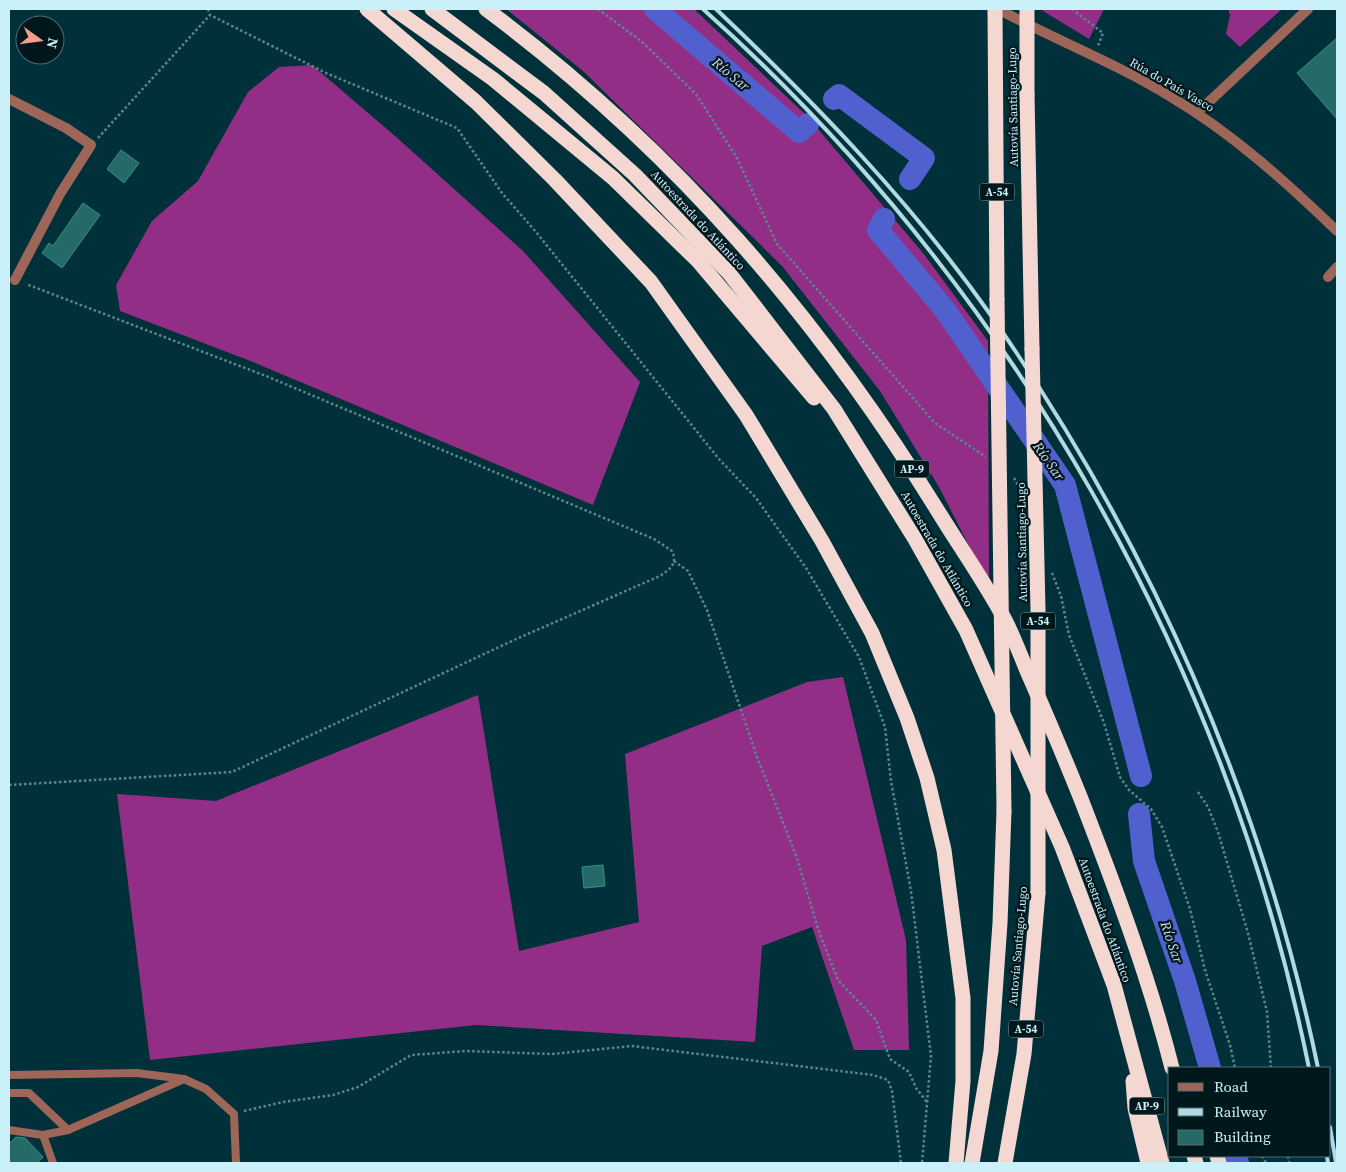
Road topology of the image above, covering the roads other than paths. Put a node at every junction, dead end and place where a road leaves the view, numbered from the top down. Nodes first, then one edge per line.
1 (367, 9) edge
2 (394, 9) edge
3 (432, 9) edge
4 (486, 9) edge
5 (996, 9) edge
6 (1027, 9) edge
7 (1308, 9) edge
8 (9, 99) edge
9 (1197, 113) junction
10 (1337, 230) edge
11 (1337, 268) edge
12 (1328, 277) dead end
13 (15, 280) road end
14 (860, 452) junction
15 (1166, 1043) junction
16 (1132, 1049) junction
17 (1172, 1067) edge
18 (1180, 1067) edge
19 (9, 1076) edge
20 (184, 1079) junction
21 (9, 1093) edge
22 (9, 1130) edge
23 (68, 1130) junction
24 (42, 1135) junction
25 (53, 1163) edge
26 (236, 1163) edge
27 (956, 1163) edge
28 (972, 1163) edge
29 (1006, 1163) edge
30 (1148, 1163) edge
31 (1162, 1163) edge

1 - 27 highway
2 - 14 highway
3 - 14 highway, Autoestrada do Atlántico / AP-9
4 - 15 highway, Autoestrada do Atlántico / AP-9
5 - 9 street, Rúa do País Vasco
5 - 28 highway, Autovía Santiago-Lugo / A-54, bridge
6 - 29 highway, Autovía Santiago-Lugo / A-54, bridge
7 - 9 street
8 - 13 street
9 - 10 street, Rúa do País Vasco
11 - 12 street
14 - 16 highway, Autoestrada do Atlántico / AP-9
15 - 17 highway, Autoestrada do Atlántico / AP-9
15 - 18 highway
16 - 30 highway
16 - 31 highway, Autoestrada do Atlántico / AP-9
19 - 20 lane
20 - 23 lane
20 - 26 lane
21 - 23 lane
22 - 24 lane
23 - 24 lane
24 - 25 lane

